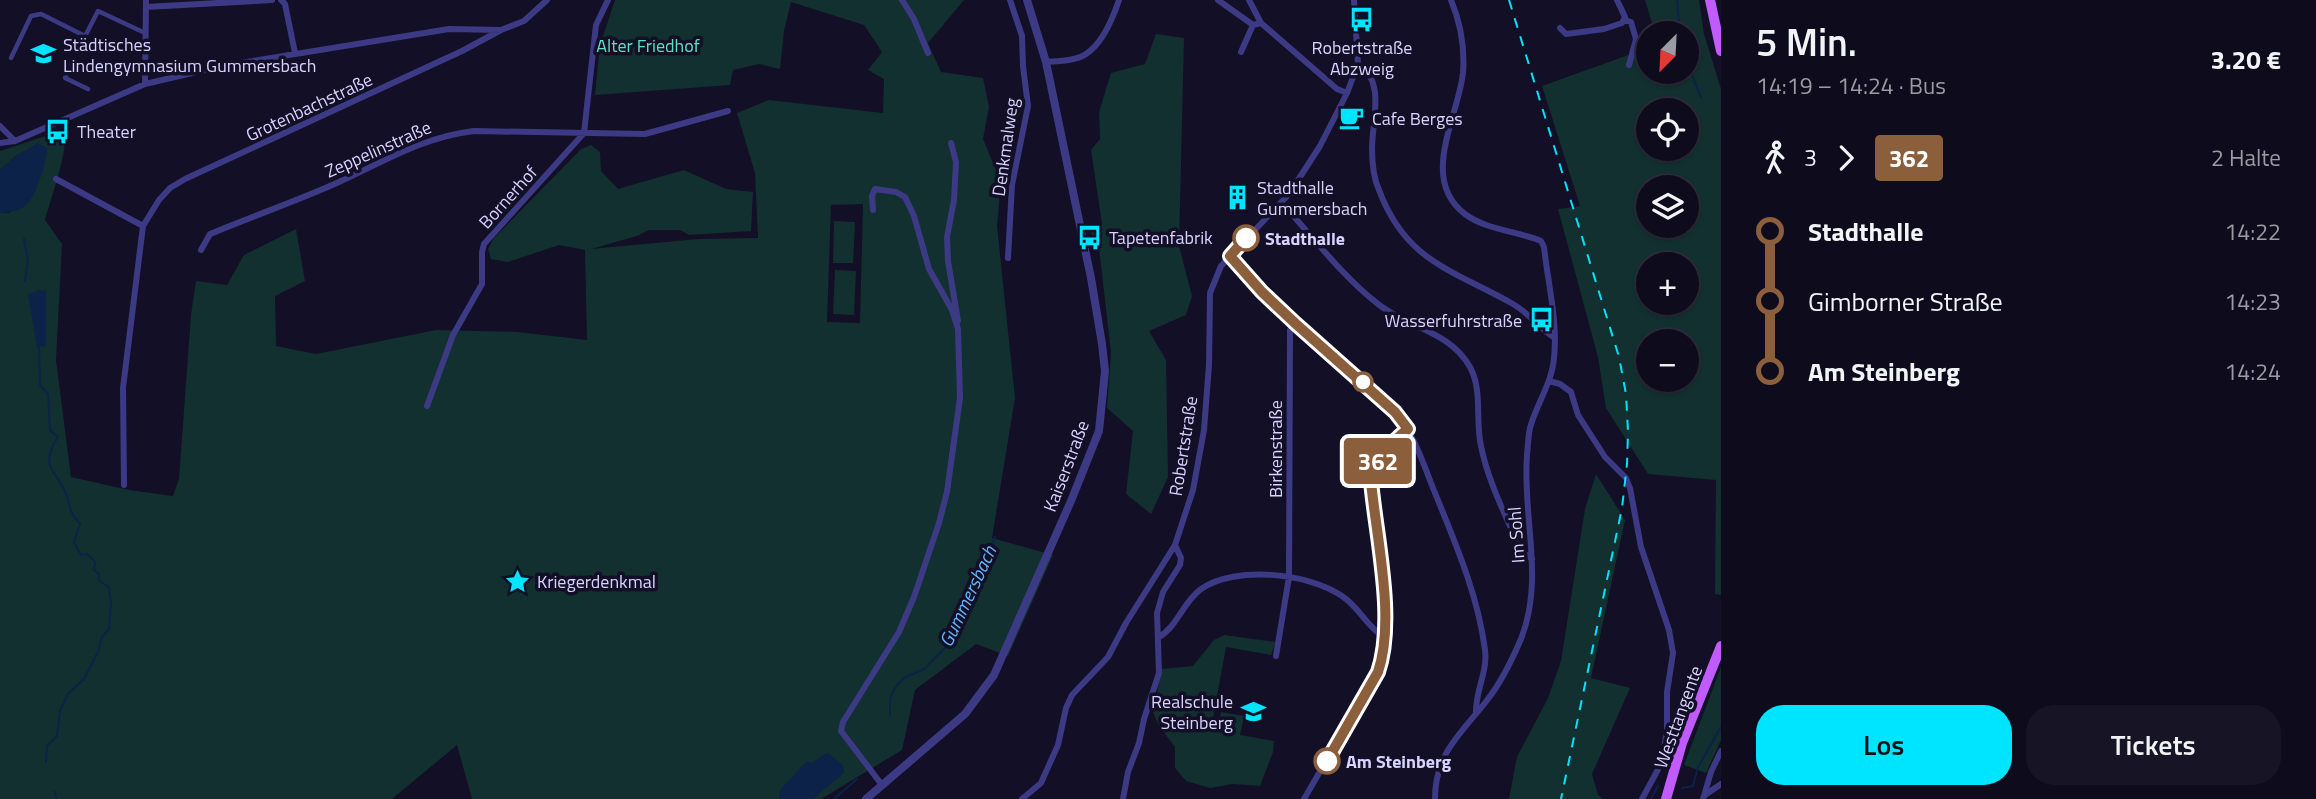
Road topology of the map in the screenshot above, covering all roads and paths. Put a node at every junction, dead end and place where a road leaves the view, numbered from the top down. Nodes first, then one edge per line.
1 (272, 0) edge
2 (281, 0) edge
3 (547, 0) edge
4 (608, 0) edge
5 (902, 0) edge
6 (1010, 0) edge
7 (1027, 0) edge
8 (1119, 0) edge
9 (1218, 0) edge
10 (1249, 0) edge
11 (1354, 0) edge
12 (1451, 0) edge
13 (1617, 0) edge
14 (1710, 0) edge
15 (146, 4) edge
16 (1625, 20) junction
17 (1257, 24) junction
18 (1560, 28) dead end
19 (501, 30) junction
20 (145, 33) junction
21 (85, 36) junction
22 (78, 50) dead end
23 (1721, 51) edge
24 (1241, 52) dead end
25 (295, 53) junction
26 (928, 53) dead end
27 (10, 58) dead end
28 (72, 62) dead end
29 (1046, 62) junction
30 (1358, 64) junction
31 (1629, 65) dead end
32 (145, 84) junction
33 (88, 89) dead end
34 (1347, 93) junction
35 (728, 111) dead end
36 (0, 126) edge
37 (584, 133) junction
38 (15, 141) junction
39 (0, 143) edge
40 (951, 143) dead end
41 (56, 179) dead end
42 (1282, 203) junction
43 (873, 210) dead end
44 (143, 226) junction
45 (201, 250) dead end
46 (1230, 256) junction
47 (1009, 258) dead end
48 (1296, 324) junction
49 (958, 329) junction
50 (1555, 338) junction
51 (1549, 380) junction
52 (428, 406) dead end
53 (1408, 429) junction
54 (124, 485) dead end
55 (1175, 545) junction
56 (1532, 559) junction
57 (1289, 577) junction
58 (1159, 637) junction
59 (1384, 637) junction
60 (1721, 646) edge
61 (1276, 656) dead end
62 (1476, 713) junction
63 (1721, 751) edge
64 (1721, 784) edge
65 (883, 785) junction
66 (1704, 797) edge
67 (866, 799) edge
68 (1022, 799) edge
69 (1122, 799) edge
70 (1304, 799) edge
71 (1435, 799) edge
72 (1642, 799) edge
73 (1666, 799) edge

1 - 15 street
2 - 25 street
3 - 19 street, Grotenbachstraße
4 - 37 street
5 - 26 street
6 - 47 street, Denkmalweg
7 - 29 street, Kaiserstraße
8 - 29 street
9 - 17 street
10 - 17 street
11 - 30 street
12 - 50 street, Im Sohl
13 - 16 street
14 - 23 main road
15 - 20 street
16 - 18 street
16 - 31 street
17 - 24 street
17 - 34 street
19 - 25 street
19 - 44 street, Grotenbachstraße
20 - 21 street
20 - 32 street
21 - 22 street
21 - 27 street
25 - 32 street
28 - 33 street
29 - 65 street, Kaiserstraße
30 - 34 street, Robertstraße
30 - 50 street
32 - 38 street
34 - 42 street, Robertstraße
35 - 37 street
36 - 38 street
37 - 45 street, Zeppelinstraße
37 - 52 street, Bornerhof
38 - 39 street
40 - 49 street
41 - 44 street
42 - 46 street, Robertstraße
42 - 56 street
43 - 49 street
44 - 54 street, Grotenbachstraße
46 - 48 street
46 - 55 street, Robertstraße
48 - 53 street
48 - 57 street, Birkenstraße
49 - 65 street
50 - 51 street, Im Sohl
51 - 56 street, Im Sohl
51 - 72 street
53 - 59 street
53 - 62 street
55 - 58 street
55 - 68 street, Robertstraße
56 - 62 street, Im Sohl
57 - 58 street
57 - 59 street
57 - 61 street, Birkenstraße
58 - 69 street
59 - 70 street
60 - 73 main road, Westtangente
62 - 71 street, Im Sohl
63 - 66 street
64 - 66 street
65 - 67 street, Kaiserstraße

